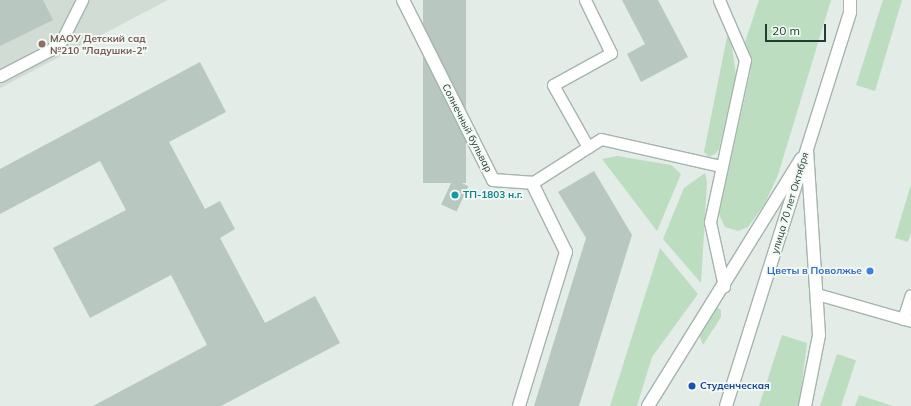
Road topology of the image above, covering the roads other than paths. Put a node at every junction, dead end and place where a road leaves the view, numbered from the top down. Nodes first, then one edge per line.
1 (82, 0) edge
2 (403, 0) edge
3 (585, 0) edge
4 (719, 0) edge
5 (857, 0) edge
6 (850, 6) edge
7 (0, 76) edge
8 (588, 147) junction
9 (807, 150) junction
10 (721, 166) junction
11 (532, 183) junction
12 (724, 286) junction
13 (817, 294) junction
14 (911, 294) edge
15 (907, 320) edge
16 (519, 406) edge
17 (648, 406) edge
18 (726, 406) edge
19 (805, 406) edge

1 - 7 lane
2 - 11 street, Солнечный бульвар
3 - 8 lane
4 - 10 lane
5 - 6 street, улица 70 лет Октября
6 - 9 street, улица 70 лет Октября
8 - 10 lane
8 - 11 lane
9 - 12 street
9 - 13 street
9 - 18 street, улица 70 лет Октября
10 - 12 lane
11 - 16 street
12 - 17 street
13 - 15 lane
13 - 19 street
14 - 15 lane

